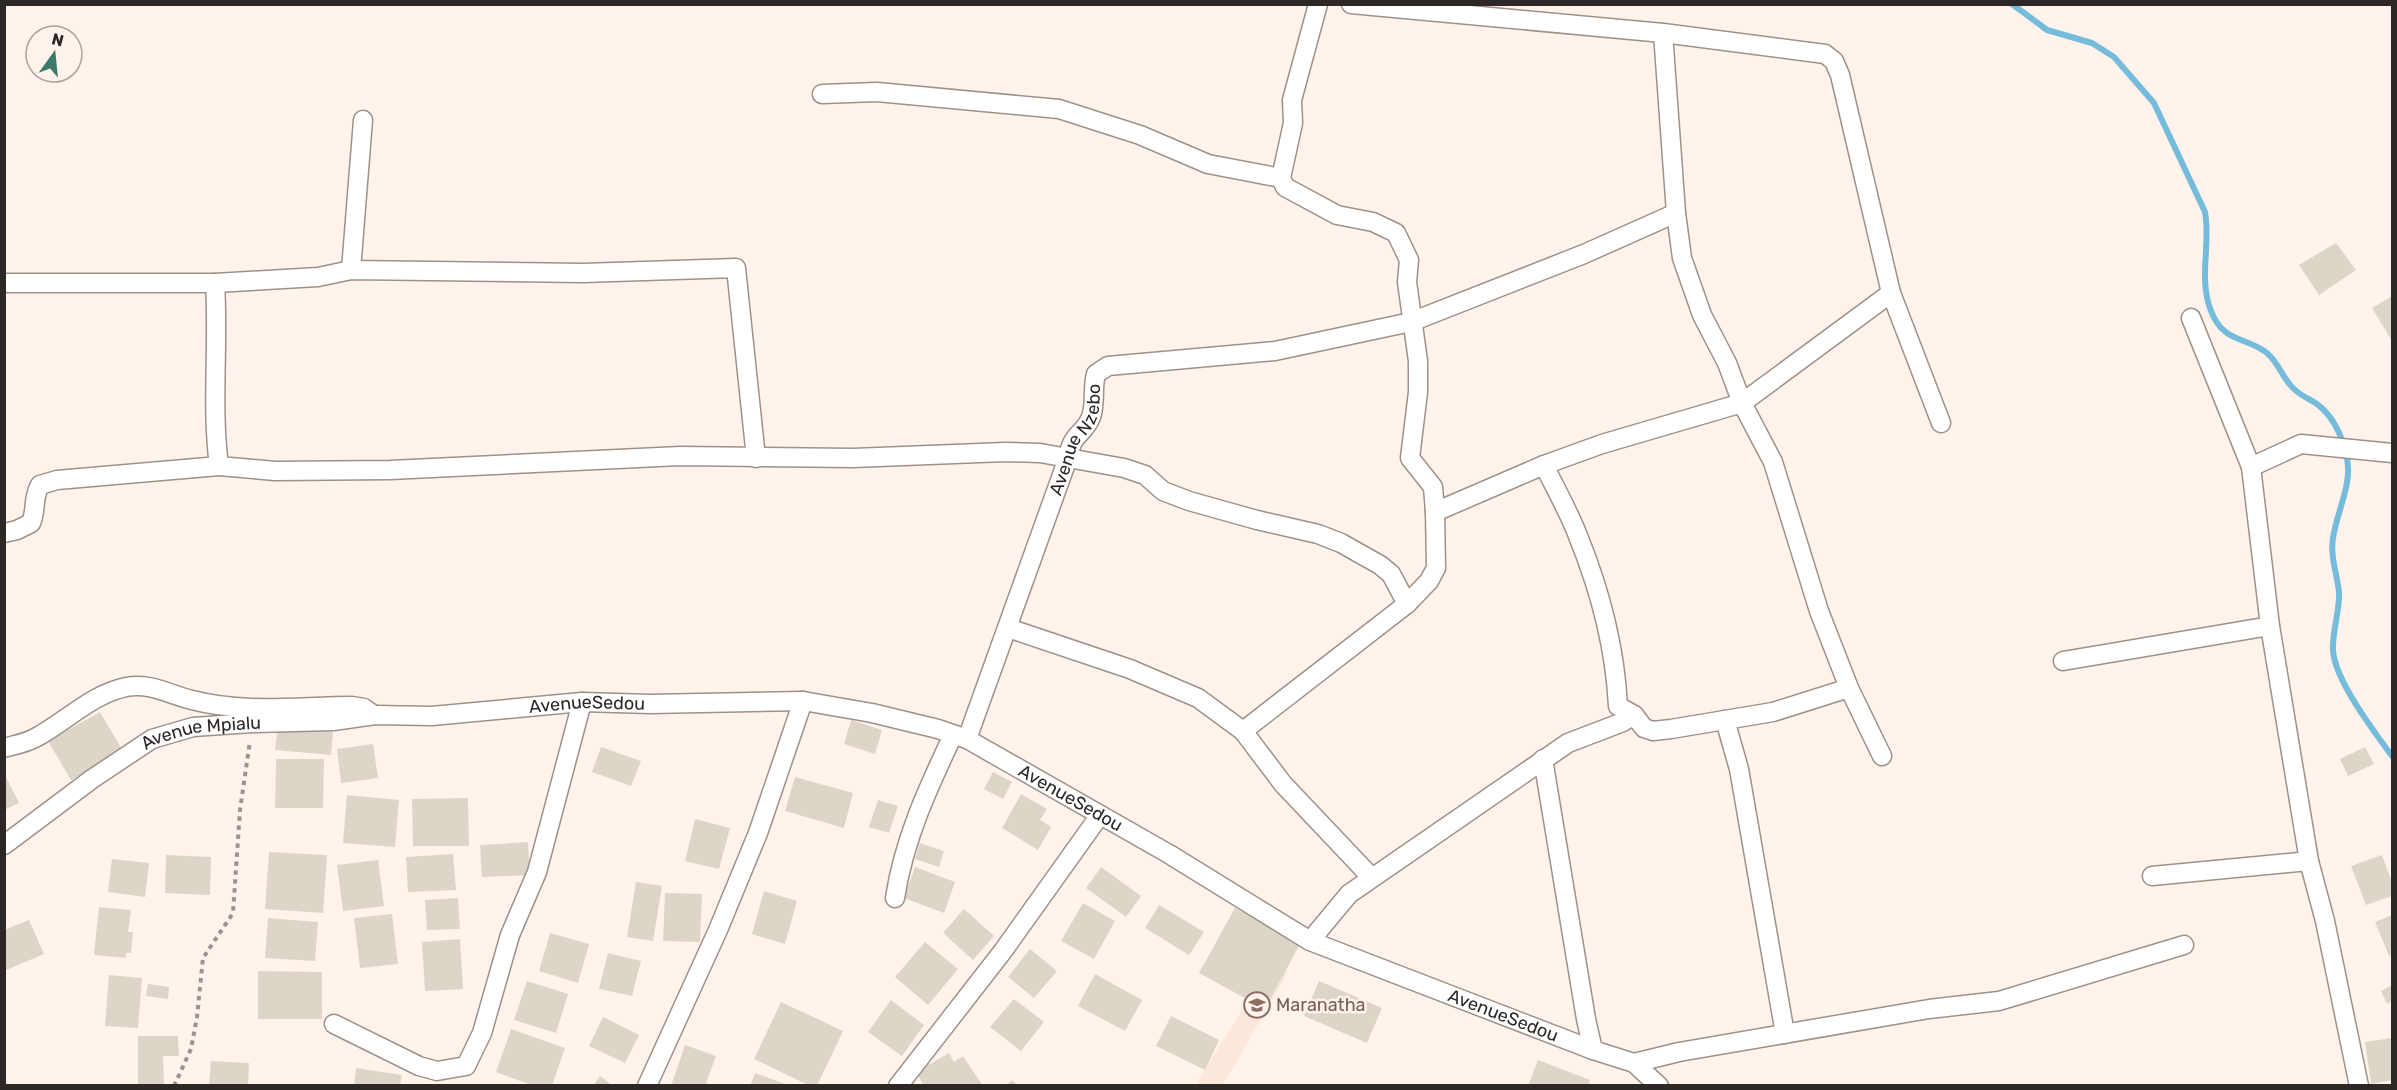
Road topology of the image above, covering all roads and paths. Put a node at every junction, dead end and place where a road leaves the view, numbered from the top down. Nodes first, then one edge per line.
1 (1318, 4) edge
2 (1351, 4) edge
3 (1663, 33) junction
4 (822, 94) dead end
5 (363, 120) dead end
6 (1281, 178) junction
7 (1677, 213) junction
8 (351, 270) junction
9 (4, 283) edge
10 (215, 283) junction
11 (1891, 293) junction
12 (2191, 318) dead end
13 (1411, 322) junction
14 (1742, 403) junction
15 (1941, 423) dead end
16 (2392, 453) edge
17 (756, 458) junction
18 (1068, 459) junction
19 (1544, 465) junction
20 (219, 466) junction
21 (2251, 468) junction
22 (1435, 512) junction
23 (4, 533) edge
24 (1407, 604) junction
25 (2270, 626) junction
26 (1008, 628) junction
27 (2063, 661) dead end
28 (1849, 688) junction
29 (803, 701) junction
30 (582, 702) junction
31 (375, 715) junction
32 (1634, 715) junction
33 (432, 716) joint
34 (1725, 720) junction
35 (252, 723) junction
36 (1243, 730) junction
37 (960, 737) junction
38 (4, 748) edge
39 (1882, 756) dead end
40 (1543, 759) junction
41 (1100, 814) junction
42 (4, 845) edge
43 (2309, 861) junction
44 (2152, 876) dead end
45 (1372, 878) junction
46 (895, 898) dead end
47 (1310, 941) junction
48 (2184, 945) dead end
49 (334, 1024) dead end
50 (1785, 1034) junction
51 (1593, 1050) junction
52 (1634, 1063) junction
53 (174, 1086) edge
54 (647, 1086) edge
55 (898, 1086) edge
56 (1659, 1086) edge
57 (2359, 1086) edge

1 - 6 street
2 - 3 street
3 - 7 street
3 - 11 street
4 - 6 street
5 - 8 street
6 - 13 street
7 - 13 street, Avenue Nzebo
7 - 14 street
8 - 10 street
8 - 17 street
9 - 10 street
10 - 20 street
11 - 14 street
11 - 15 street
12 - 21 street
13 - 18 street, Avenue Nzebo
13 - 22 street
14 - 19 street
14 - 28 street
16 - 21 street
17 - 18 street
17 - 20 street
18 - 24 street
18 - 26 street, Avenue Nzebo
19 - 22 street
19 - 32 street
20 - 23 street
21 - 25 street
22 - 24 street
24 - 36 street
25 - 27 street
25 - 43 street
26 - 36 street
26 - 37 street, Avenue Nzebo
28 - 34 street
28 - 39 street
29 - 30 street, AvenueSedou
29 - 37 street, AvenueSedou
29 - 54 street
30 - 33 street, AvenueSedou
30 - 49 street
31 - 33 street, Avenue Mpialu
31 - 35 street, Avenue Mpialu
31 - 38 street
32 - 34 street
32 - 40 street
34 - 50 street
35 - 42 street, Avenue Mpialu
35 - 53 path
36 - 45 street
37 - 41 street, AvenueSedou
37 - 46 street, Avenue Nzebo
40 - 45 street
40 - 51 street
41 - 47 street, AvenueSedou
41 - 55 street
43 - 44 street
43 - 57 street
45 - 47 street
47 - 51 street, AvenueSedou
48 - 50 street
50 - 52 street
51 - 52 street, AvenueSedou
52 - 56 street, AvenueSedou

